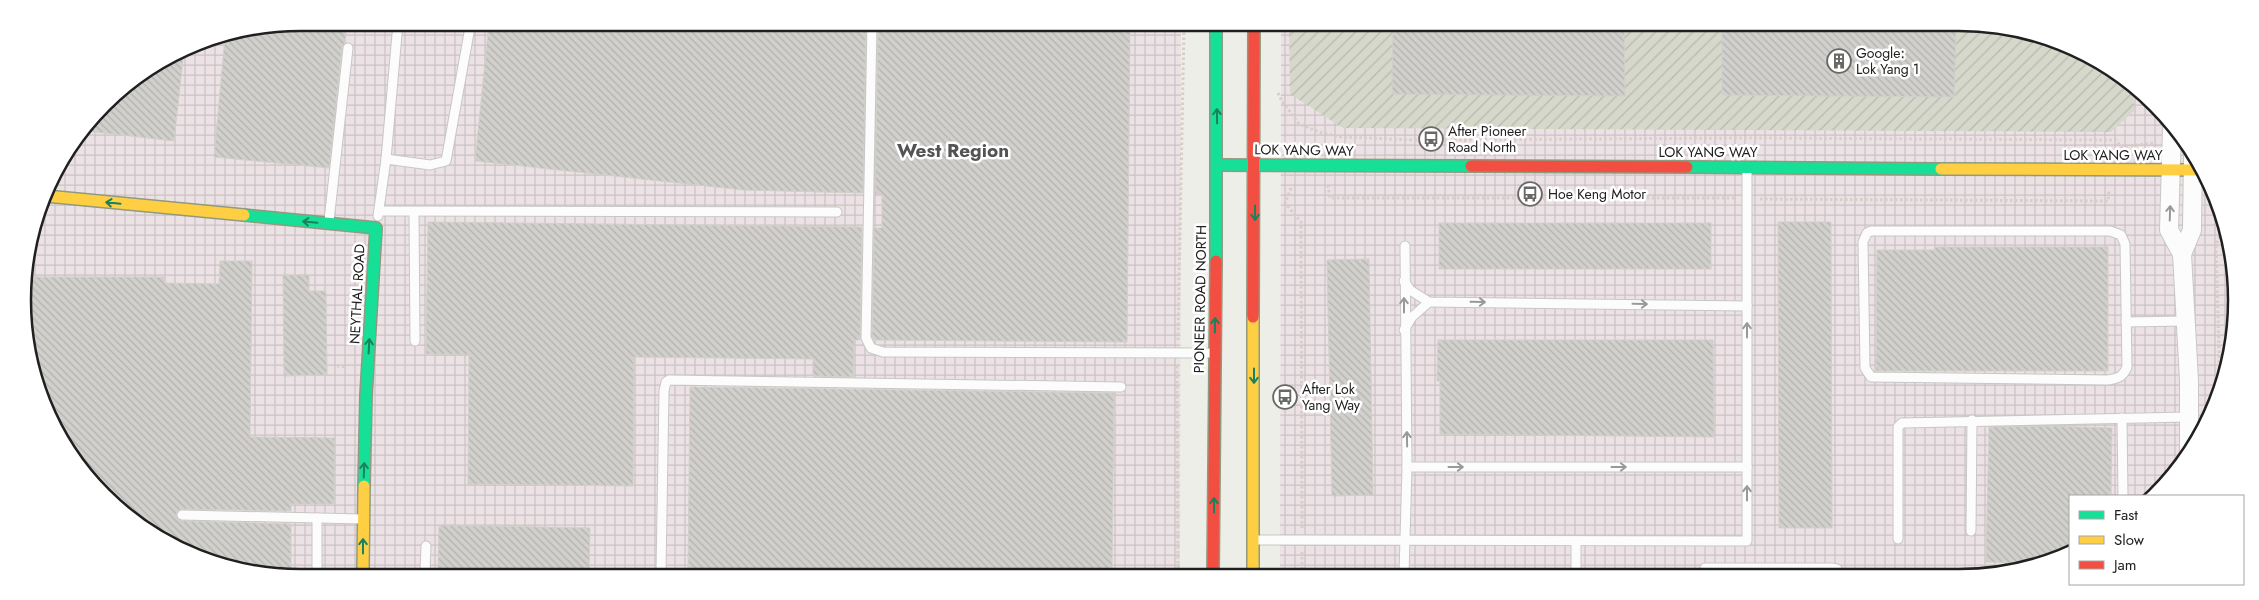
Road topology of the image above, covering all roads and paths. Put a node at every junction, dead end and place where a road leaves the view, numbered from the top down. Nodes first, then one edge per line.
1 (397, 31) edge
2 (469, 31) edge
3 (872, 31) edge
4 (1184, 31) edge
5 (1216, 31) edge
6 (1254, 31) edge
7 (348, 48) dead end
8 (1276, 88) dead end
9 (2171, 135) edge
10 (386, 159) junction
11 (1217, 164) junction
12 (1255, 164) junction
13 (2192, 166) edge
14 (1746, 167) junction
15 (2171, 170) junction
16 (2195, 171) edge
17 (1319, 184) dead end
18 (1295, 185) dead end
19 (2110, 185) dead end
20 (52, 197) edge
21 (1746, 198) junction
22 (380, 211) junction
23 (414, 212) junction
24 (837, 212) dead end
25 (329, 224) junction
26 (376, 228) junction
27 (2220, 235) edge
28 (1405, 246) dead end
29 (2182, 254) junction
30 (1404, 281) junction
31 (1429, 302) junction
32 (1747, 306) junction
33 (2186, 321) junction
34 (2126, 322) junction
35 (1404, 330) junction
36 (415, 341) dead end
37 (1178, 353) junction
38 (1214, 353) junction
39 (2219, 368) edge
40 (1121, 387) dead end
41 (2189, 417) junction
42 (2122, 418) junction
43 (1972, 420) junction
44 (2189, 438) edge
45 (1407, 466) junction
46 (1747, 466) junction
47 (2124, 495) edge
48 (182, 515) dead end
49 (317, 518) junction
50 (362, 519) junction
51 (1971, 531) dead end
52 (1253, 540) junction
53 (1302, 540) junction
54 (1404, 540) junction
55 (1898, 540) dead end
56 (1576, 541) junction
57 (426, 546) dead end
58 (1706, 568) dead end
59 (317, 569) edge
60 (363, 569) edge
61 (425, 569) edge
62 (661, 569) edge
63 (1178, 569) edge
64 (1213, 569) edge
65 (1253, 569) edge
66 (1302, 569) edge
67 (1404, 569) edge
68 (1576, 569) edge
69 (1835, 569) edge

1 - 10 lane
2 - 10 lane
3 - 37 lane
4 - 37 path
11 -> 5 street, PIONEER ROAD NORTH
6 - 12 street
7 - 25 lane
8 - 9 path
9 - 15 street
10 - 22 lane
11 - 12 street, LOK YANG WAY
38 -> 11 street, PIONEER ROAD NORTH
12 - 14 street, LOK YANG WAY
12 -> 52 street
13 - 15 street, LOK YANG WAY
14 - 15 street, LOK YANG WAY
14 - 21 lane
29 -> 15 street
16 - 29 street
17 - 21 path
18 - 53 path
19 - 21 path
25 -> 20 street, NEYTHAL ROAD
21 - 32 lane
22 - 23 lane
22 - 26 lane
23 - 24 lane
23 - 36 lane
25 - 26 street, NEYTHAL ROAD
50 -> 26 street, NEYTHAL ROAD
27 - 39 path
28 - 30 lane
29 - 33 street
30 - 31 lane
35 -> 30 lane
31 -> 32 lane
31 - 35 lane
46 -> 32 lane
33 - 34 lane
33 - 41 street
34 - 34 lane
45 -> 35 lane
37 - 38 lane
37 - 63 path
64 -> 38 street, PIONEER ROAD NORTH
40 - 62 lane
41 - 42 lane
41 - 44 street
42 - 43 lane
42 - 47 lane
43 - 51 lane
43 - 55 lane
45 -> 46 lane
45 - 54 lane
56 -> 46 lane
48 - 49 lane
49 - 50 lane
49 - 59 lane
60 -> 50 street, NEYTHAL ROAD
52 - 53 lane
52 - 65 street
53 - 54 lane
53 - 66 path
54 - 56 lane
54 - 67 lane
56 - 68 lane
57 - 61 lane
58 - 69 lane

